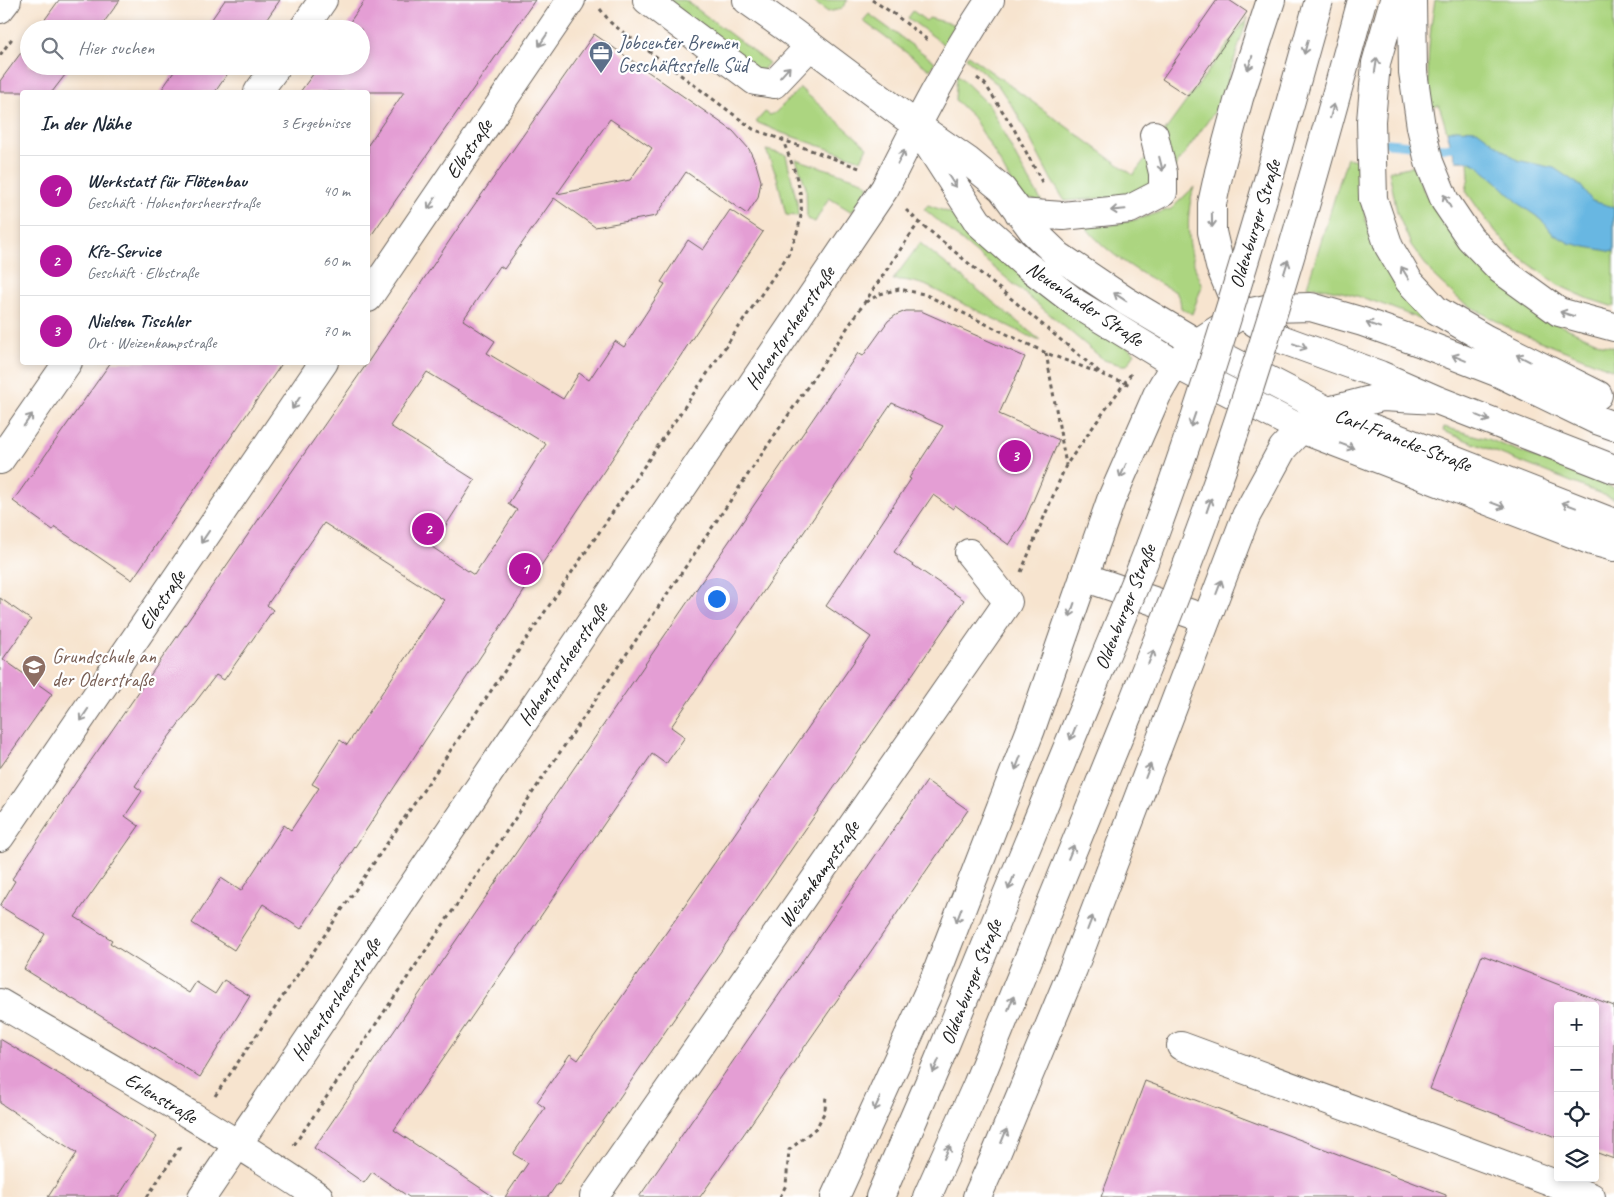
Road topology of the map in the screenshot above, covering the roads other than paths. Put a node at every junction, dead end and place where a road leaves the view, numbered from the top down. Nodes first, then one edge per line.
1 (1, 0) edge
2 (7, 0) edge
3 (323, 0) edge
4 (571, 0) edge
5 (647, 0) edge
6 (747, 0) edge
7 (990, 0) edge
8 (1271, 0) edge
9 (1319, 0) edge
10 (1362, 0) edge
11 (1394, 0) edge
12 (1412, 0) edge
13 (0, 9) edge
14 (309, 20) edge
15 (810, 46) junction
16 (270, 75) edge
17 (259, 90) edge
18 (916, 126) junction
19 (1154, 136) dead end
20 (1019, 213) junction
21 (370, 295) edge
22 (1242, 314) junction
23 (1614, 327) edge
24 (1198, 343) junction
25 (1176, 364) junction
26 (66, 365) edge
27 (322, 365) edge
28 (1499, 374) junction
29 (1606, 397) edge
30 (1437, 400) junction
31 (1328, 411) junction
32 (1614, 426) edge
33 (1301, 429) junction
34 (0, 460) edge
35 (1614, 468) edge
36 (1614, 523) edge
37 (1614, 547) edge
38 (969, 553) dead end
39 (1084, 577) junction
40 (1206, 619) junction
41 (0, 837) edge
42 (0, 1003) edge
43 (1181, 1046) dead end
44 (238, 1144) junction
45 (1587, 1196) edge
46 (202, 1197) edge
47 (319, 1197) edge
48 (594, 1197) edge
49 (835, 1197) edge
50 (880, 1197) edge
51 (927, 1197) edge
52 (977, 1197) edge

1 - 13 main road
2 - 13 main road
3 - 14 main road
4 -> 21 main road, Elbstraße
5 -> 15 main road
6 - 15 main road, Neuenlander Straße
7 - 18 main road, Hohentorsheerstraße
8 -> 22 main road
9 -> 50 main road, Oldenburger Straße, bridge
51 -> 10 main road, Oldenburger Straße, bridge
29 -> 11 main road
23 -> 12 main road
15 - 18 main road, Neuenlander Straße
16 - 17 main road
18 - 20 main road, Neuenlander Straße
18 -> 25 main road, Neuenlander Straße
44 -> 18 main road, Hohentorsheerstraße
19 -> 20 main road
24 -> 20 main road, Neuenlander Straße
22 - 24 main road
28 -> 22 main road
22 -> 30 main road
24 - 25 main road
24 - 31 main road, Carl-Francke-Straße
25 - 33 main road, Neuenlander Straße
25 -> 39 main road
34 -> 26 main road
27 -> 41 main road, Elbstraße
28 - 29 main road
28 - 32 main road
30 - 31 main road
30 -> 35 main road
31 - 33 main road
36 -> 31 main road, Carl-Francke-Straße
33 -> 37 main road, Carl-Francke-Straße
40 -> 33 main road
38 - 48 main road, Weizenkampstraße
39 - 40 main road
39 -> 49 main road
52 -> 40 main road
42 - 44 main road, Erlenstraße
43 - 45 main road
44 - 46 main road, Hohentorsheerstraße
44 - 47 main road, Erlenstraße

